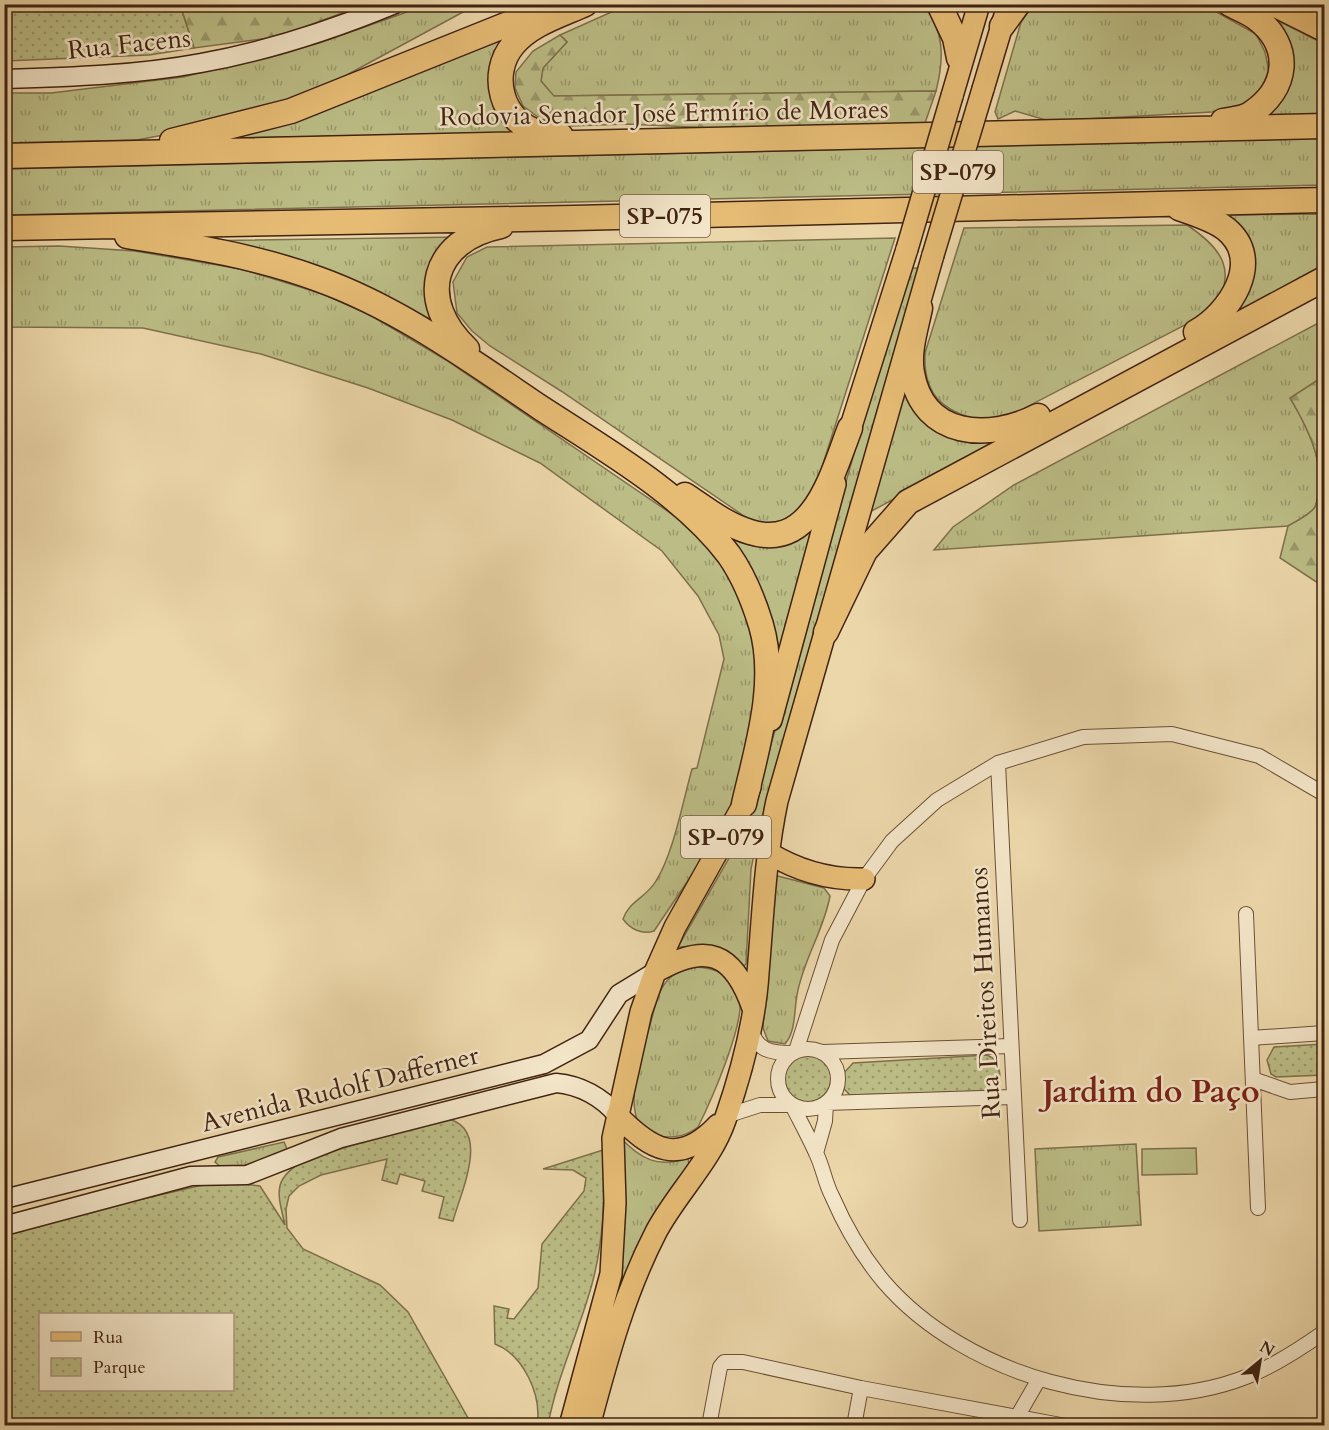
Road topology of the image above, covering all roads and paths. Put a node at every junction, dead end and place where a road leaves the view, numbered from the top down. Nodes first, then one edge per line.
1 (394, 4) edge
2 (558, 4) edge
3 (585, 4) edge
4 (939, 4) edge
5 (966, 4) edge
6 (979, 4) edge
7 (1017, 4) edge
8 (1230, 4) edge
9 (1274, 4) edge
10 (1005, 15) edge
11 (1324, 29) edge
12 (959, 58) junction
13 (4, 79) edge
14 (953, 93) junction
15 (1324, 126) edge
16 (1191, 130) junction
17 (638, 143) junction
18 (92, 153) junction
19 (4, 156) edge
20 (1324, 200) edge
21 (1166, 203) junction
22 (574, 218) junction
23 (62, 226) junction
24 (4, 228) edge
25 (1324, 279) edge
26 (920, 308) junction
27 (850, 428) junction
28 (826, 632) junction
29 (998, 763) junction
30 (1324, 794) edge
31 (744, 804) junction
32 (767, 852) junction
33 (864, 879) junction
34 (1246, 914) dead end
35 (655, 972) junction
36 (751, 1016) junction
37 (1324, 1033) edge
38 (1251, 1038) junction
39 (1011, 1046) junction
40 (794, 1052) junction
41 (822, 1052) junction
42 (1253, 1079) junction
43 (1276, 1087) junction
44 (1324, 1089) edge
45 (1013, 1097) junction
46 (826, 1103) junction
47 (792, 1105) junction
48 (1254, 1113) junction
49 (726, 1116) junction
50 (624, 1122) junction
51 (286, 1129) junction
52 (215, 1147) junction
53 (816, 1154) junction
54 (285, 1161) junction
55 (224, 1177) junction
56 (4, 1199) edge
57 (1258, 1208) dead end
58 (1020, 1220) dead end
59 (4, 1226) edge
60 (1324, 1332) edge
61 (1039, 1378) junction
62 (861, 1388) junction
63 (1015, 1421) edge
64 (570, 1425) edge
65 (589, 1425) edge
66 (709, 1425) edge
67 (854, 1425) edge
68 (1066, 1425) edge

1 - 13 main road, Rua Facens
2 - 18 highway
3 - 17 highway
4 - 12 highway
5 - 12 main road
6 - 14 main road, SP-079
7 - 10 highway
8 - 16 highway
9 - 11 highway
10 - 26 main road, SP-079, bridge
12 - 14 main road
14 - 27 main road, SP-079, bridge
15 - 16 highway, Rodovia Senador José Ermírio de Moraes
16 - 17 highway, Rodovia Senador José Ermírio de Moraes
17 - 18 highway, Rodovia Senador José Ermírio de Moraes
18 - 19 highway, Rodovia Senador José Ermírio de Moraes
20 - 21 highway, SP-075
21 - 22 highway, SP-075
21 - 26 highway
22 - 23 highway, SP-075
22 - 27 highway
23 - 24 highway, SP-075
23 - 31 highway
25 - 28 highway
26 - 28 main road, SP-079
27 - 31 main road, SP-079
28 - 32 main road, SP-079
29 - 30 street
29 - 33 street
29 - 39 street, Rua Direitos Humanos
31 - 35 main road, SP-079
32 - 33 main road
32 - 36 main road, SP-079
33 - 40 street
34 - 38 street
35 - 36 main road
35 - 50 main road, SP-079
35 - 51 main road, Avenida Rudolf Dafferner
36 - 40 street
36 - 49 main road, SP-079
37 - 38 street
38 - 42 street
39 - 41 street
39 - 45 street, Rua Direitos Humanos
40 - 41 street
40 - 47 street
41 - 46 street
42 - 43 street
42 - 48 street
43 - 44 street
43 - 48 street
45 - 46 street
45 - 58 street, Rua Direitos Humanos
46 - 47 street
46 - 53 street
47 - 49 street
47 - 53 street
48 - 57 street
49 - 50 main road
49 - 65 main road, SP-079
50 - 54 main road, Avenida Rudolf Dafferner
50 - 64 main road, SP-079
51 - 52 main road, Avenida Rudolf Dafferner
51 - 54 main road
52 - 55 main road
52 - 56 main road, Avenida Rudolf Dafferner
53 - 61 street
54 - 55 main road, Avenida Rudolf Dafferner
55 - 59 main road, Avenida Rudolf Dafferner
60 - 61 street
61 - 63 street
62 - 63 street
62 - 66 street
62 - 67 street
63 - 68 street

